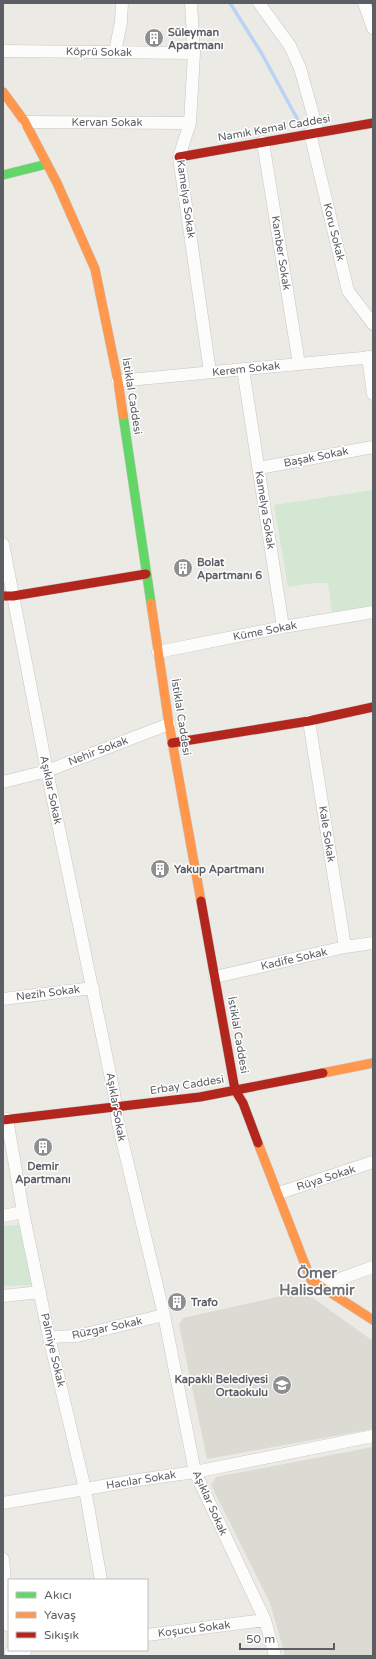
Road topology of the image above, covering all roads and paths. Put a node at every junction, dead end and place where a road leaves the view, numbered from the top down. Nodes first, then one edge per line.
1 (122, 3) edge
2 (191, 3) edge
3 (259, 3) edge
4 (364, 3) edge
5 (373, 28) edge
6 (3, 51) edge
7 (115, 52) junction
8 (194, 53) junction
9 (3, 92) edge
10 (25, 122) junction
11 (190, 123) junction
12 (373, 123) edge
13 (314, 132) junction
14 (263, 142) junction
15 (179, 157) junction
16 (47, 164) junction
17 (3, 175) edge
18 (373, 324) edge
19 (370, 357) edge
20 (299, 364) junction
21 (244, 369) junction
22 (210, 372) junction
23 (118, 381) junction
24 (373, 394) edge
25 (373, 447) edge
26 (259, 468) junction
27 (3, 544) edge
28 (146, 574) junction
29 (8, 596) edge
30 (373, 612) edge
31 (283, 627) junction
32 (158, 652) junction
33 (373, 707) edge
34 (309, 721) junction
35 (169, 724) junction
36 (172, 743) junction
37 (47, 771) junction
38 (3, 782) edge
39 (373, 943) edge
40 (345, 947) junction
41 (215, 977) junction
42 (93, 988) junction
43 (3, 999) edge
44 (373, 1062) edge
45 (235, 1090) junction
46 (117, 1107) junction
47 (5, 1119) edge
48 (373, 1162) edge
49 (278, 1193) junction
50 (23, 1212) junction
51 (3, 1216) edge
52 (373, 1267) edge
53 (320, 1286) junction
54 (40, 1292) junction
55 (3, 1296) edge
56 (164, 1316) junction
57 (373, 1320) edge
58 (49, 1337) junction
59 (373, 1436) edge
60 (195, 1472) junction
61 (86, 1489) junction
62 (3, 1503) edge
63 (3, 1559) edge
64 (101, 1579) edge
65 (8, 1615) edge
66 (265, 1620) junction
67 (148, 1635) edge
68 (21, 1651) edge
69 (11, 1653) edge
70 (275, 1656) edge

1 - 7 street
2 - 8 street, Kamelya Sokak
3 - 13 street, Koru Sokak
4 - 5 street
6 - 7 street, Köprü Sokak
7 - 8 street, Köprü Sokak
8 - 11 street, Kamelya Sokak
9 - 10 street, İstiklal Caddesi
10 - 11 street, Kervan Sokak
10 - 16 street, İstiklal Caddesi
11 - 15 street, Kamelya Sokak
12 - 13 street, Namık Kemal Caddesi
13 - 14 street, Namık Kemal Caddesi
13 - 18 street, Koru Sokak
14 - 15 street, Namık Kemal Caddesi
14 - 20 street, Kamber Sokak
15 - 22 street, Kamelya Sokak
16 - 17 street
16 - 23 street, İstiklal Caddesi
19 - 20 street, Kerem Sokak
19 - 24 street
20 - 21 street, Kerem Sokak
21 - 22 street, Kerem Sokak
21 - 26 street, Kamelya Sokak
22 - 23 street, Kerem Sokak
23 - 28 street, İstiklal Caddesi
25 - 26 street, Başak Sokak
26 - 31 street, Kamelya Sokak
27 - 29 street, Aşıklar Sokak
28 - 29 street
28 - 32 street, İstiklal Caddesi
29 - 37 street, Aşıklar Sokak
30 - 31 street, Küme Sokak
31 - 32 street, Küme Sokak
32 - 35 street, İstiklal Caddesi
33 - 34 street
34 - 36 street
34 - 40 street, Kale Sokak
35 - 36 street, İstiklal Caddesi
35 - 37 street, Nehir Sokak
36 - 41 street, İstiklal Caddesi
37 - 38 street, Nehir Sokak
37 - 42 street, Aşıklar Sokak
39 - 40 street, Kadife Sokak
40 - 41 street, Kadife Sokak
41 - 45 street, İstiklal Caddesi
42 - 43 street, Nezih Sokak
42 - 46 street, Aşıklar Sokak
44 - 45 street, Erbay Caddesi
45 - 46 street, Erbay Caddesi
45 - 49 street, İstiklal Caddesi
46 - 47 street, Erbay Caddesi
46 - 56 street, Aşıklar Sokak
47 - 50 street, Palmiye Sokak
48 - 49 street, Rüya Sokak
49 - 53 street, İstiklal Caddesi
50 - 51 street
50 - 54 street, Palmiye Sokak
52 - 53 street
53 - 57 street, İstiklal Caddesi
54 - 55 street
54 - 58 street, Palmiye Sokak
56 - 58 street, Rüzgar Sokak
56 - 60 street, Aşıklar Sokak
58 - 61 street, Palmiye Sokak
59 - 60 street, Hacılar Sokak
60 - 61 street, Hacılar Sokak
60 - 66 street, Aşıklar Sokak
61 - 62 street, Hacılar Sokak
61 - 64 street, Palmiye Sokak
63 - 65 street
66 - 67 street, Koşucu Sokak
66 - 70 street, Aşıklar Sokak
68 - 69 street

